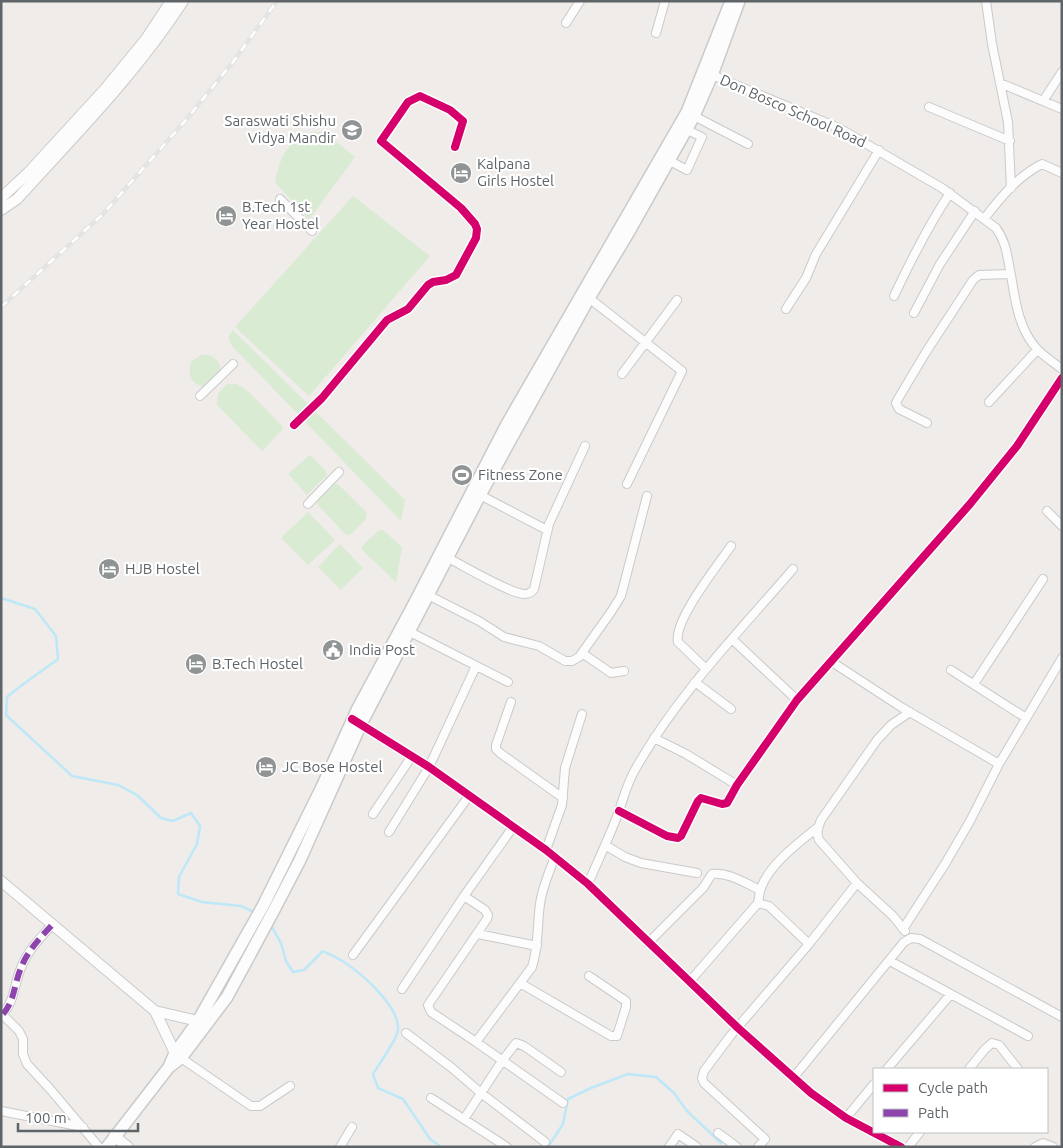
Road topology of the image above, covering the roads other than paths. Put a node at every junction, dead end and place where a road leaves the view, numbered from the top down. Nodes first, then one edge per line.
1 (171, 1) edge
2 (183, 1) edge
3 (580, 1) edge
4 (665, 1) edge
5 (731, 1) edge
6 (739, 1) edge
7 (986, 1) edge
8 (566, 23) dead end
9 (656, 34) dead end
10 (1062, 72) edge
11 (708, 73) junction
12 (1000, 83) junction
13 (1043, 101) junction
14 (929, 107) dead end
15 (1062, 109) edge
16 (694, 116) junction
17 (687, 130) junction
18 (1010, 141) junction
19 (748, 144) dead end
20 (455, 147) dead end
21 (879, 150) junction
22 (670, 161) junction
23 (1062, 173) edge
24 (1011, 188) junction
25 (950, 194) junction
26 (1, 198) edge
27 (280, 199) dead end
28 (1, 210) edge
29 (975, 211) junction
30 (984, 219) junction
31 (312, 231) dead end
32 (1010, 274) junction
33 (894, 296) dead end
34 (590, 298) junction
35 (677, 300) dead end
36 (786, 309) dead end
37 (914, 313) dead end
38 (646, 343) junction
39 (1037, 350) junction
40 (233, 364) dead end
41 (1062, 369) edge
42 (622, 374) dead end
43 (1062, 378) edge
44 (200, 396) dead end
45 (989, 402) dead end
46 (926, 423) dead end
47 (294, 425) dead end
48 (585, 446) dead end
49 (339, 472) dead end
50 (627, 484) dead end
51 (480, 495) junction
52 (647, 496) dead end
53 (308, 504) dead end
54 (1047, 511) dead end
55 (1062, 526) edge
56 (547, 530) junction
57 (731, 546) dead end
58 (448, 558) junction
59 (793, 569) dead end
60 (1042, 580) dead end
61 (428, 595) junction
62 (410, 632) junction
63 (732, 639) junction
64 (582, 653) junction
65 (1062, 658) edge
66 (832, 662) junction
67 (476, 666) junction
68 (706, 669) junction
69 (951, 670) dead end
70 (624, 671) dead end
71 (508, 682) dead end
72 (695, 682) junction
73 (974, 684) junction
74 (797, 700) junction
75 (511, 702) dead end
76 (731, 709) dead end
77 (910, 712) junction
78 (582, 714) dead end
79 (1026, 718) junction
80 (356, 722) junction
81 (654, 738) junction
82 (412, 756) junction
83 (999, 764) junction
84 (429, 767) junction
85 (737, 785) junction
86 (469, 796) junction
87 (563, 798) junction
88 (619, 811) junction
89 (373, 814) dead end
90 (513, 827) junction
91 (817, 828) junction
92 (389, 832) dead end
93 (605, 845) junction
94 (546, 850) junction
95 (554, 858) junction
96 (697, 873) dead end
97 (1, 881) edge
98 (857, 883) junction
99 (588, 884) junction
100 (760, 890) junction
101 (464, 896) junction
102 (758, 903) junction
103 (53, 924) junction
104 (903, 929) junction
105 (478, 934) junction
106 (911, 938) junction
107 (648, 943) junction
108 (809, 944) junction
109 (537, 946) junction
110 (353, 955) dead end
111 (890, 961) junction
112 (589, 976) dead end
113 (690, 980) junction
114 (520, 983) junction
115 (402, 989) dead end
116 (950, 995) junction
117 (155, 1011) junction
118 (2, 1014) edge
119 (1062, 1017) edge
120 (202, 1024) junction
121 (738, 1028) junction
122 (406, 1033) dead end
123 (1028, 1036) dead end
124 (476, 1042) junction
125 (178, 1055) junction
126 (502, 1061) junction
127 (888, 1068) edge
128 (970, 1068) edge
129 (1017, 1068) edge
130 (561, 1072) dead end
131 (794, 1077) junction
132 (873, 1085) edge
133 (290, 1086) dead end
134 (481, 1093) junction
135 (430, 1098) dead end
136 (563, 1103) dead end
137 (1, 1111) edge
138 (846, 1118) junction
139 (464, 1119) junction
140 (82, 1127) junction
141 (352, 1127) dead end
142 (873, 1132) edge
143 (718, 1133) dead end
144 (874, 1133) edge
145 (919, 1133) edge
146 (114, 1136) junction
147 (545, 1142) dead end
148 (99, 1147) edge
149 (107, 1147) edge
150 (128, 1147) edge
151 (340, 1147) edge
152 (507, 1147) edge
153 (669, 1147) edge
154 (696, 1147) edge
155 (737, 1147) edge
156 (758, 1147) edge
157 (901, 1147) edge
158 (908, 1147) edge
159 (1035, 1147) edge
160 (1052, 1147) edge

1 - 26 street
2 - 28 street
3 - 8 street
4 - 9 street
5 - 11 main road
6 - 11 main road
7 - 12 street
10 - 13 street
11 - 16 main road
11 - 21 street, Don Bosco School Road
11 - 80 main road
12 - 13 street
12 - 18 street
13 - 15 street
14 - 18 street
16 - 17 main road
16 - 19 street
17 - 22 main road
17 - 22 street
18 - 24 street
20 - 47 street
21 - 25 street, Don Bosco School Road
21 - 36 street
22 - 34 main road
23 - 24 street
24 - 30 street
25 - 29 street, Don Bosco School Road
25 - 33 street
27 - 31 street
29 - 30 street, Don Bosco School Road
29 - 37 street
30 - 32 street, Don Bosco School Road
32 - 39 street, Don Bosco School Road
32 - 46 street
34 - 38 street
34 - 51 main road
35 - 38 street
38 - 42 street
38 - 50 street
39 - 41 street, Don Bosco School Road
39 - 45 street
40 - 44 street
43 - 66 street
48 - 56 street
49 - 53 street
51 - 56 street
51 - 58 main road
52 - 64 street
54 - 55 street
56 - 58 street
57 - 68 street
58 - 61 main road
59 - 63 street
60 - 73 street
61 - 62 main road
61 - 64 street
62 - 67 street
62 - 80 main road
63 - 68 street
63 - 74 street
64 - 70 street
65 - 79 street
66 - 74 street
66 - 77 street
67 - 71 street
67 - 84 street
68 - 72 street
69 - 73 street
72 - 76 street
72 - 81 street
73 - 79 street
74 - 85 street
75 - 87 street
77 - 83 street
77 - 91 street
78 - 87 street
79 - 83 street
80 - 82 street
80 - 120 main road
80 - 120 main road
81 - 85 street
81 - 88 street
82 - 84 street
82 - 89 street
83 - 104 street
84 - 86 street
84 - 92 street
85 - 88 street
86 - 90 street
86 - 110 street
87 - 94 street
88 - 93 street
90 - 94 street
90 - 101 street
91 - 98 street
91 - 100 street
93 - 96 street
93 - 99 street
94 - 95 street
95 - 99 street
95 - 109 street
97 - 103 street
98 - 104 street
98 - 108 street
99 - 107 street
100 - 102 street
100 - 107 street
101 - 105 street
101 - 115 street
102 - 108 street
102 - 113 street
103 - 117 street
103 - 118 street
104 - 106 street
105 - 109 street
105 - 124 street
106 - 111 street
106 - 119 street
107 - 113 street
108 - 121 street
109 - 114 street
111 - 116 street
111 - 131 street
112 - 114 street
113 - 121 street
114 - 124 street
116 - 123 street
116 - 127 street
117 - 120 street
117 - 125 street
118 - 140 street
120 - 125 main road
121 - 131 street
121 - 156 street
122 - 134 street
124 - 126 street
125 - 133 street
125 - 146 main road
126 - 130 street
126 - 134 street
126 - 136 street
128 - 129 street
131 - 138 street
132 - 138 street
134 - 139 street
134 - 147 street
135 - 139 street
137 - 140 street
138 - 142 street
139 - 152 street
140 - 148 street
141 - 151 street
143 - 155 street
144 - 157 street
145 - 158 street
146 - 149 main road
146 - 150 street
153 - 154 street
159 - 160 street

